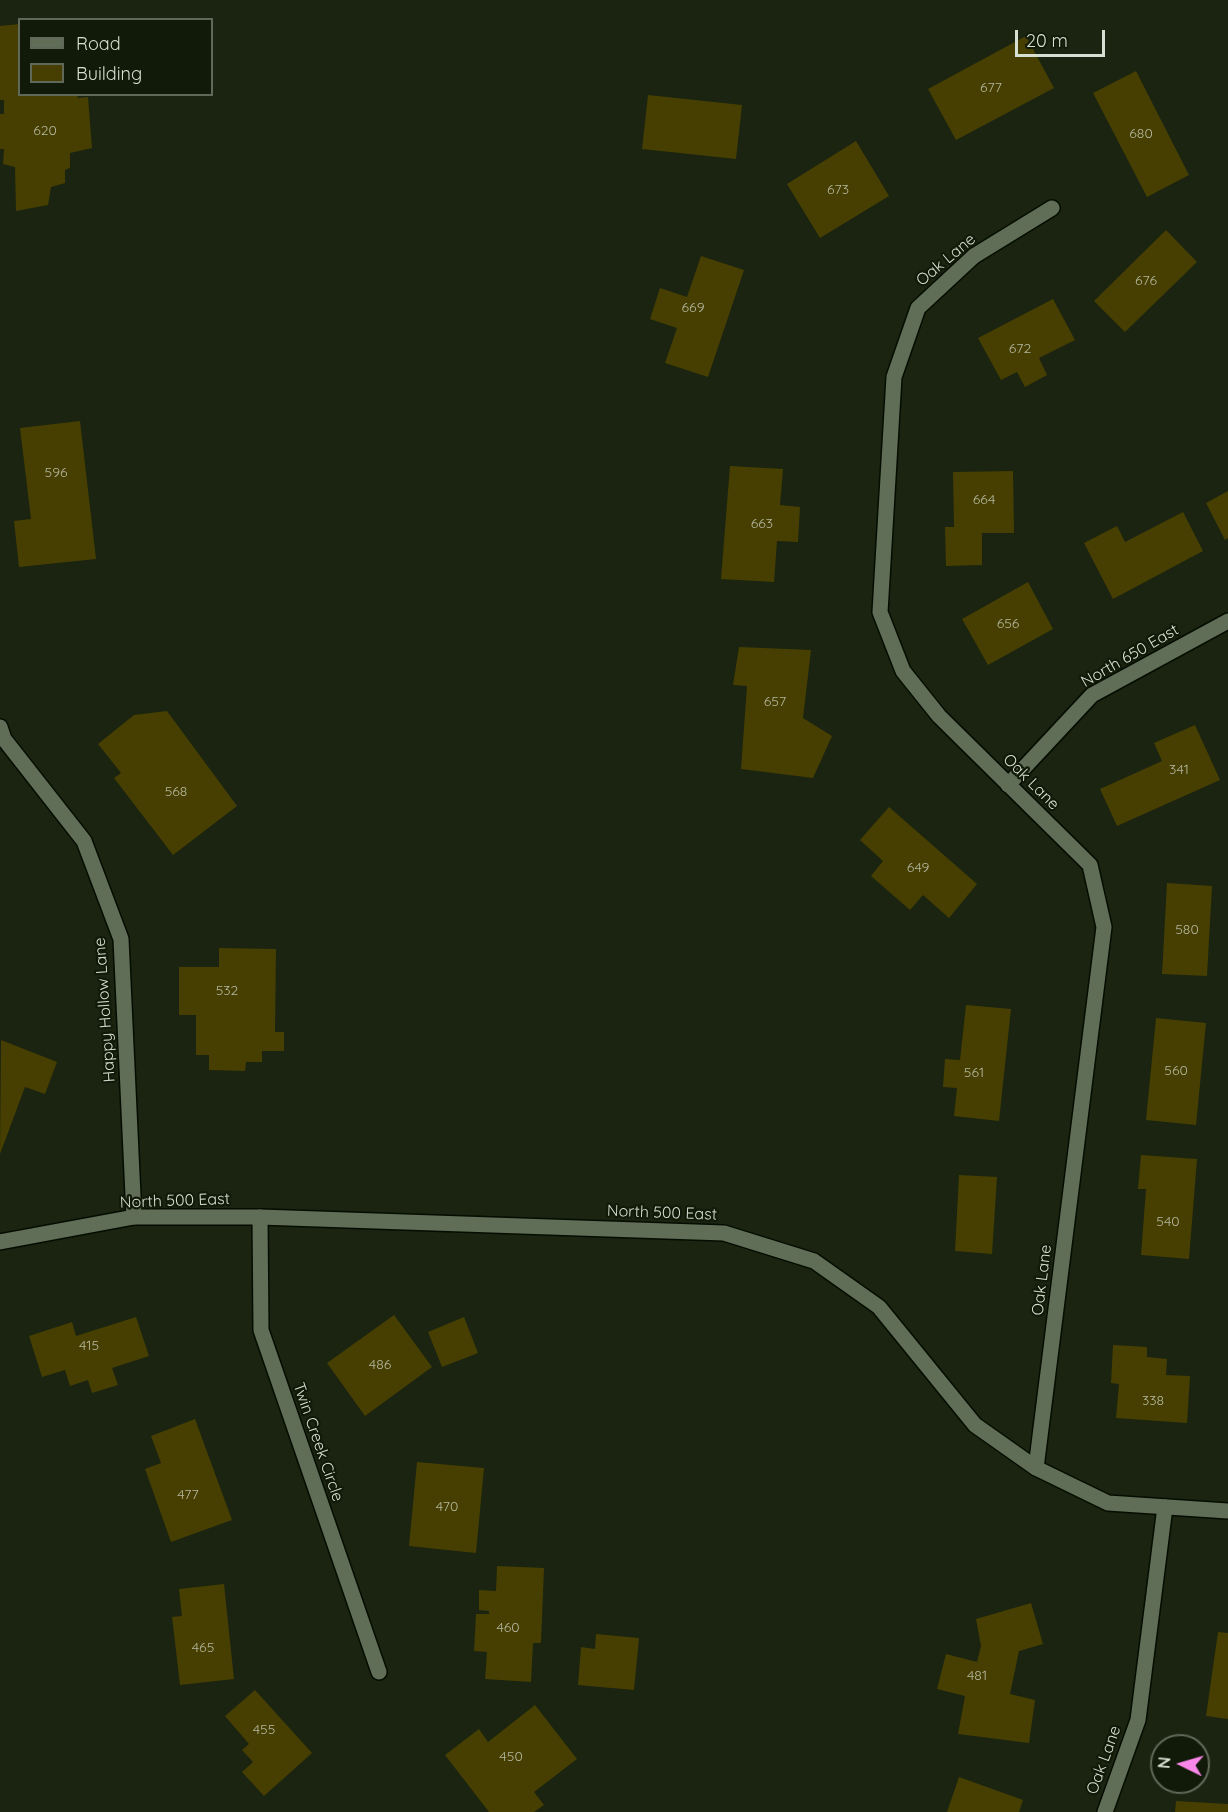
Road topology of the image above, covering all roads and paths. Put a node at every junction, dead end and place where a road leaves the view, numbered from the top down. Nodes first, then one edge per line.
1 (1052, 208) dead end
2 (1228, 621) edge
3 (0, 727) edge
4 (1008, 785) junction
5 (135, 1217) junction
6 (260, 1217) junction
7 (0, 1242) edge
8 (1036, 1468) junction
9 (1165, 1507) junction
10 (1228, 1511) edge
11 (379, 1672) dead end
12 (1105, 1812) edge

1 - 4 street, Oak Lane
2 - 4 street, North 650 East
3 - 5 street, Happy Hollow Lane
4 - 8 street, Oak Lane
5 - 6 street, North 500 East
5 - 7 street, North 500 East
6 - 8 street, North 500 East
6 - 11 street, Twin Creek Circle
8 - 9 street, North 500 East
9 - 10 street, North 500 East
9 - 12 street, Oak Lane

